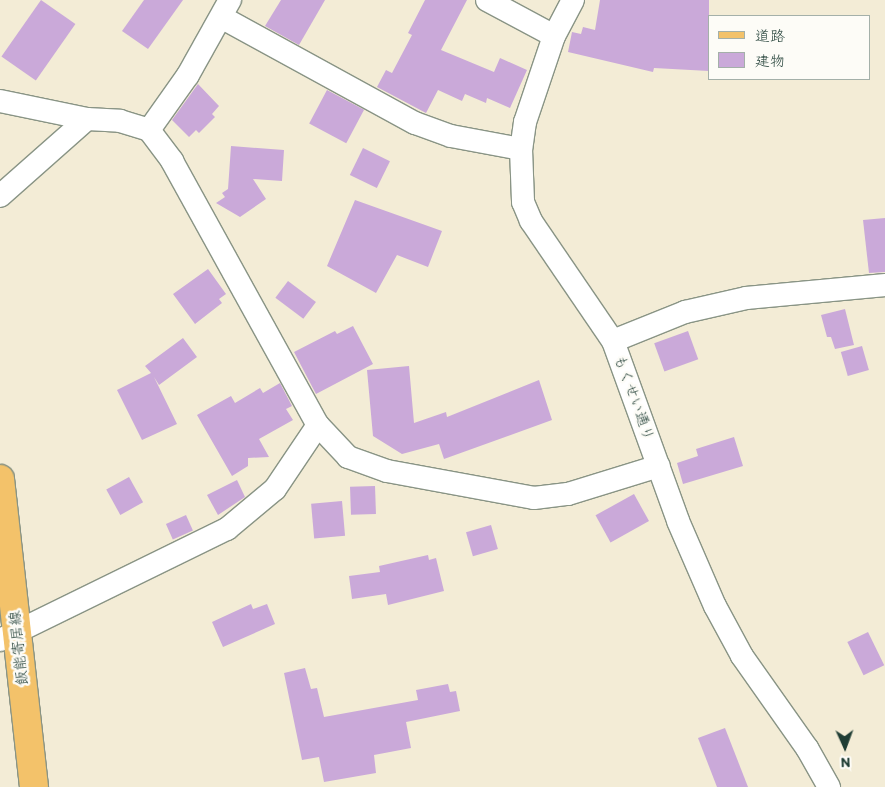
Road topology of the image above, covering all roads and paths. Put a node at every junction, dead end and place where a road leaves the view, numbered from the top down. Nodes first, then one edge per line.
1 (487, 0) edge
2 (573, 0) edge
3 (226, 9) edge
4 (554, 36) junction
5 (0, 101) edge
6 (87, 119) junction
7 (149, 130) junction
8 (521, 149) junction
9 (0, 196) edge
10 (885, 285) edge
11 (612, 341) junction
12 (318, 425) junction
13 (659, 466) junction
14 (0, 479) edge
15 (8, 636) edge
16 (34, 787) edge
17 (829, 787) edge

1 - 4 street
2 - 4 street, もくせい通り
3 - 7 street
3 - 8 street
4 - 8 street, もくせい通り
5 - 6 street
6 - 7 street
6 - 9 street
7 - 12 street
8 - 11 street, もくせい通り
10 - 11 street
11 - 13 street, もくせい通り
12 - 13 street
12 - 15 street
13 - 17 street, もくせい通り
14 - 15 main road, 飯能寄居線
15 - 16 main road, 飯能寄居線

